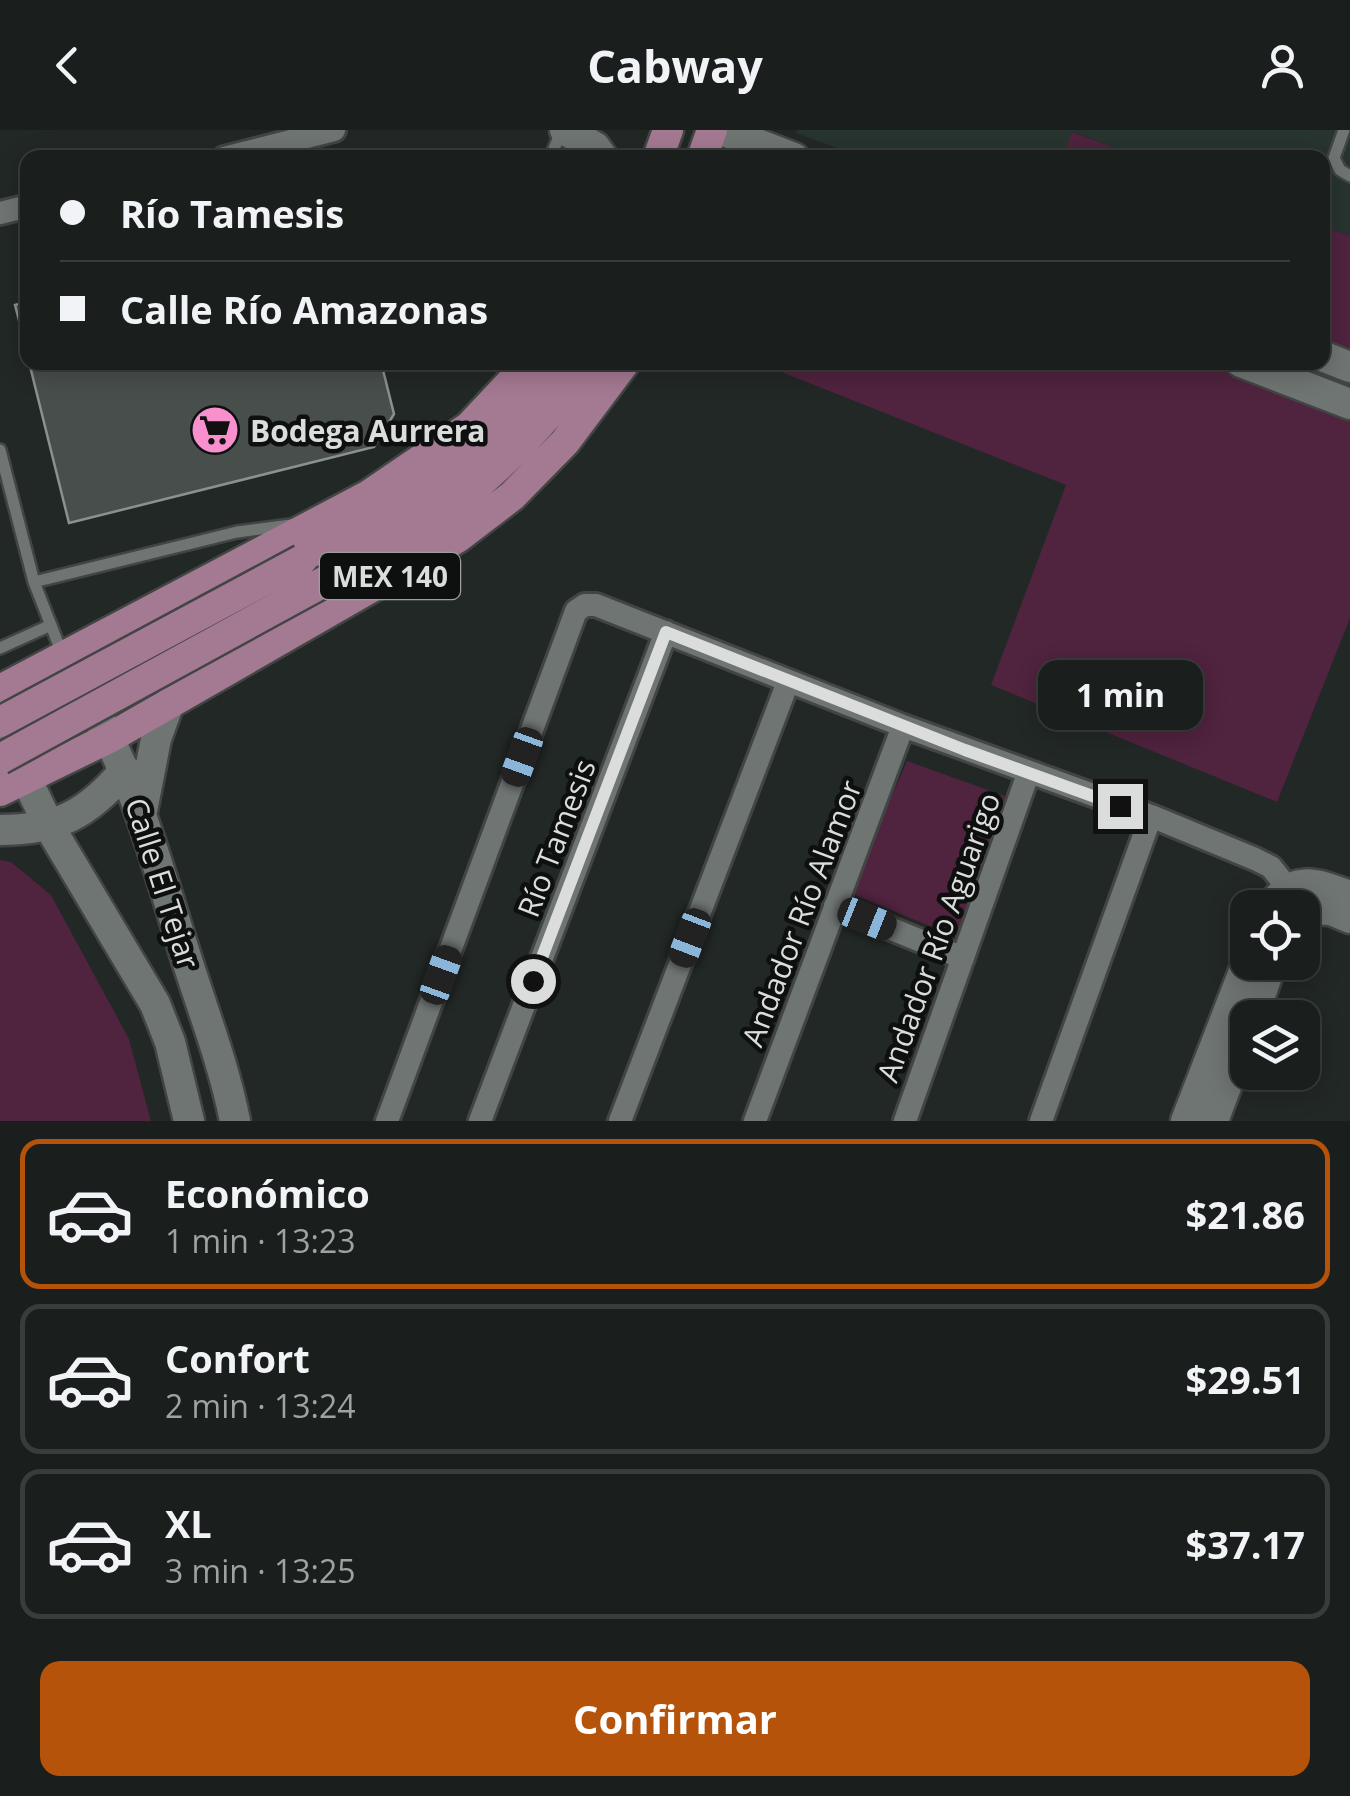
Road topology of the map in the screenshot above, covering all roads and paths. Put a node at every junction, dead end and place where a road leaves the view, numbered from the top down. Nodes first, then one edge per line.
1 (334, 130) edge
2 (563, 130) edge
3 (721, 130) edge
4 (1344, 130) edge
5 (599, 145) edge
6 (255, 150) edge
7 (773, 150) edge
8 (1350, 176) edge
9 (515, 370) edge
10 (548, 370) edge
11 (586, 370) edge
12 (619, 370) edge
13 (1262, 370) edge
14 (1350, 404) edge
15 (0, 450) edge
16 (316, 523) junction
17 (34, 582) junction
18 (132, 620) junction
19 (51, 625) junction
20 (666, 632) junction
21 (0, 648) edge
22 (63, 658) junction
23 (788, 682) junction
24 (0, 690) edge
25 (175, 698) junction
26 (0, 706) edge
27 (0, 722) edge
28 (903, 726) junction
29 (111, 736) junction
30 (0, 759) edge
31 (125, 770) junction
32 (1028, 774) junction
33 (13, 785) edge
34 (142, 811) junction
35 (1151, 816) junction
36 (49, 826) junction
37 (0, 830) edge
38 (1284, 890) edge
39 (1310, 890) edge
40 (1350, 896) edge
41 (835, 906) junction
42 (1320, 908) edge
43 (1350, 918) edge
44 (963, 958) junction
45 (1241, 980) edge
46 (1230, 1074) edge
47 (189, 1121) edge
48 (235, 1121) edge
49 (387, 1121) edge
50 (480, 1121) edge
51 (620, 1121) edge
52 (755, 1121) edge
53 (905, 1121) edge
54 (1041, 1121) edge
55 (1186, 1121) edge
56 (1212, 1121) edge

1 - 6 street
2 - 5 main road
3 - 7 main road
4 - 8 lane
9 - 16 main road, MEX 140
10 - 27 main road, MEX 140, bridge
11 - 30 main road, MEX 140, bridge
12 - 25 main road, MEX 140
13 - 14 main road
15 - 17 lane
16 - 17 lane
16 - 18 main road, MEX 140
17 - 19 lane
18 - 22 main road, MEX 140
18 - 25 main road
19 - 21 lane
19 - 22 lane
20 - 23 street
20 - 49 street
20 - 50 street, Río Tamesis
22 - 24 main road, MEX 140
22 - 29 main road, Calle El Tejar
23 - 28 street
23 - 51 street
25 - 29 main road, MEX 140
25 - 34 main road
26 - 33 main road, Calle El Tejar
28 - 32 street
28 - 41 street, Andador Río Alamor
29 - 31 main road, Calle El Tejar
29 - 33 main road, MEX 140
31 - 34 main road, Calle El Tejar
31 - 36 main road
32 - 35 street
32 - 44 street, Andador Río Aguarigo
33 - 36 main road, Calle El Tejar
34 - 48 main road, Calle El Tejar
35 - 38 street
35 - 54 street
36 - 37 main road
36 - 47 main road, Calle El Tejar
39 - 40 main road
41 - 44 street
41 - 52 street, Andador Río Alamor
42 - 43 main road
44 - 53 street, Andador Río Aguarigo
45 - 55 main road
46 - 56 main road

